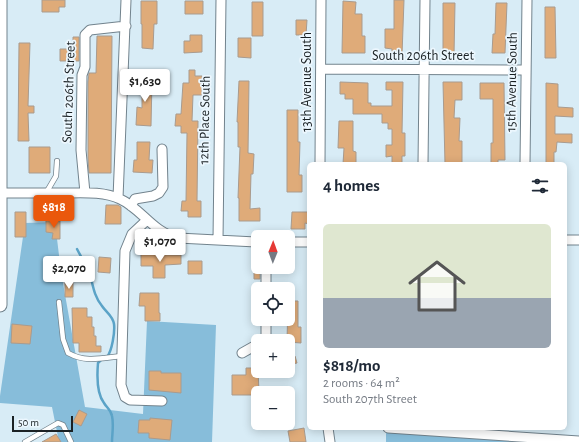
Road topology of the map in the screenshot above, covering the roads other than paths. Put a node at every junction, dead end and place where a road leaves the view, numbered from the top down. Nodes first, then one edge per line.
1 (0, 0) edge
2 (126, 0) edge
3 (221, 0) edge
4 (321, 0) edge
5 (425, 0) edge
6 (527, 0) edge
7 (126, 26) junction
8 (0, 27) edge
9 (321, 69) junction
10 (424, 70) junction
11 (526, 70) junction
12 (162, 149) dead end
13 (57, 161) dead end
14 (320, 162) edge
15 (423, 162) edge
16 (525, 162) edge
17 (1, 193) edge
18 (46, 193) junction
19 (85, 193) junction
20 (118, 198) junction
21 (131, 206) junction
22 (147, 220) junction
23 (218, 240) junction
24 (567, 240) edge
25 (579, 240) edge
26 (251, 242) edge
27 (295, 242) edge
28 (307, 242) edge
29 (59, 302) dead end
30 (0, 305) edge
31 (251, 348) edge
32 (242, 353) dead end
33 (122, 356) junction
34 (162, 401) dead end
35 (328, 430) edge
36 (421, 430) edge
37 (523, 436) edge
38 (579, 441) edge
39 (25, 442) edge
40 (71, 442) edge
41 (330, 442) edge

1 - 8 main road
2 - 7 street
3 - 23 street, 12th Place South
4 - 9 street, 13th Avenue South
5 - 10 street
6 - 11 street, 15th Avenue South
7 - 19 street, South 206th Street
7 - 20 street
8 - 17 main road
9 - 10 street, South 206th Street
9 - 14 street, 13th Avenue South
10 - 11 street, South 206th Street
10 - 15 street
11 - 16 street, 15th Avenue South
12 - 21 street
13 - 18 lane
17 - 18 street
17 - 30 main road
18 - 19 street
19 - 20 street
20 - 21 street
21 - 22 street
22 - 23 street
22 - 33 street
23 - 26 street
24 - 25 street
27 - 28 street
29 - 33 lane
31 - 32 street
33 - 34 street
35 - 41 street
36 - 37 street
37 - 38 street
39 - 40 lane

